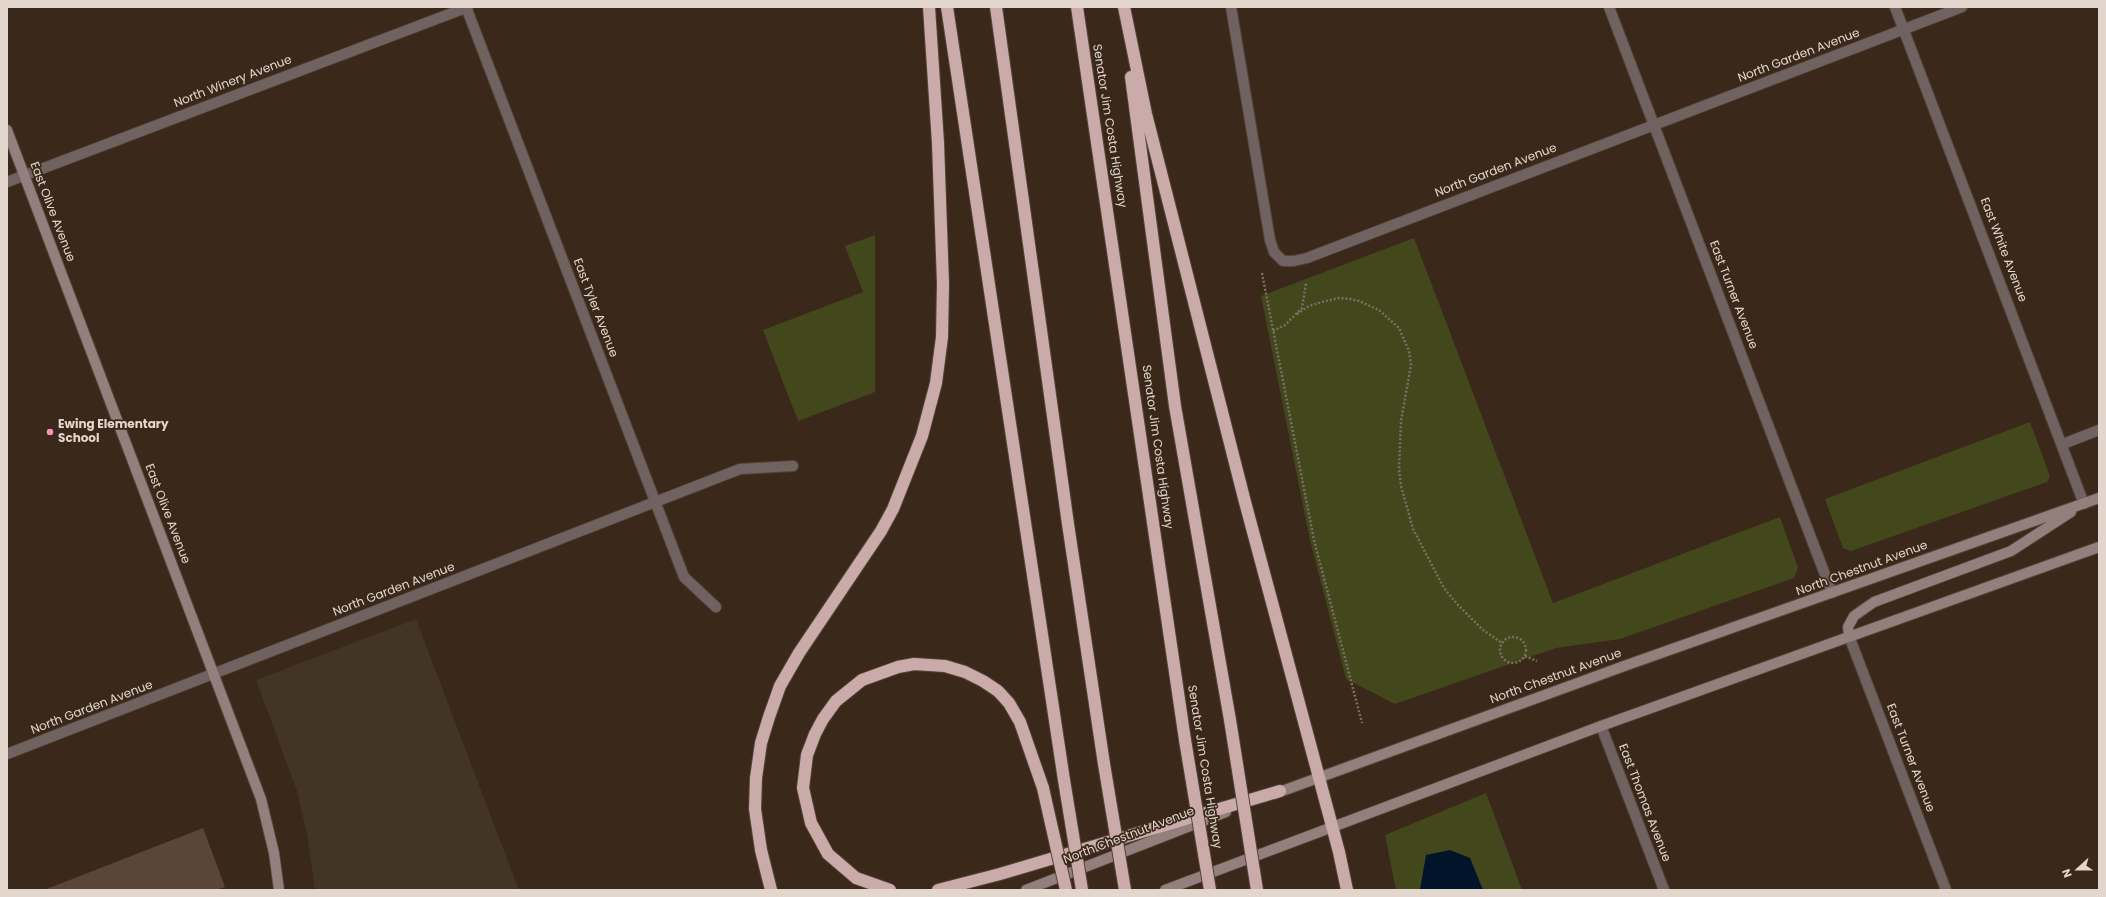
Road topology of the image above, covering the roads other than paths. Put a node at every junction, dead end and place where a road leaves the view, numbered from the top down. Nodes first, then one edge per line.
1 (467, 7) edge
2 (929, 7) edge
3 (947, 7) edge
4 (996, 7) edge
5 (1077, 7) edge
6 (1124, 7) edge
7 (1231, 7) edge
8 (1608, 7) edge
9 (1895, 7) edge
10 (1962, 7) edge
11 (1904, 30) junction
12 (1654, 125) junction
13 (7, 130) edge
14 (24, 175) junction
15 (7, 182) edge
16 (2099, 430) edge
17 (2063, 444) junction
18 (793, 466) dead end
19 (2099, 498) edge
20 (655, 502) junction
21 (2084, 504) junction
22 (2099, 547) edge
23 (1832, 593) junction
24 (716, 607) dead end
25 (1849, 636) junction
26 (214, 675) junction
27 (1601, 726) junction
28 (7, 754) edge
29 (1318, 777) junction
30 (1280, 792) junction
31 (1332, 826) junction
32 (278, 890) edge
33 (771, 890) edge
34 (890, 890) edge
35 (938, 890) edge
36 (1026, 890) edge
37 (1066, 890) edge
38 (1082, 890) edge
39 (1126, 890) edge
40 (1165, 890) edge
41 (1210, 890) edge
42 (1257, 890) edge
43 (1347, 890) edge
44 (1664, 890) edge
45 (1946, 890) edge

1 - 14 street, North Winery Avenue
1 - 20 street, East Tyler Avenue
2 - 33 highway
3 - 38 highway, bridge
4 - 39 highway, bridge
5 - 41 highway, Senator Jim Costa Highway, bridge
6 - 29 highway
6 - 42 highway, bridge
7 - 12 street, North Garden Avenue
8 - 12 street, East Turner Avenue
9 - 11 street, East White Avenue
10 - 11 street, North Garden Avenue
11 - 12 street, North Garden Avenue
11 - 17 street, East White Avenue
12 - 23 street, East Turner Avenue
13 - 14 main road, East Olive Avenue
14 - 15 street, North Winery Avenue
14 - 26 main road, East Olive Avenue
16 - 17 street
17 - 21 street, East White Avenue
18 - 20 street, North Garden Avenue
19 - 21 main road, North Chestnut Avenue
20 - 24 street, East Tyler Avenue
20 - 26 street, North Garden Avenue
21 - 23 main road, North Chestnut Avenue
21 - 25 main road
22 - 25 main road
23 - 29 main road, North Chestnut Avenue
25 - 27 main road
25 - 45 street, East Turner Avenue
26 - 28 street, North Garden Avenue
26 - 32 main road, East Olive Avenue
27 - 31 main road
27 - 44 street, East Thomas Avenue
29 - 30 main road, North Chestnut Avenue
29 - 31 highway
30 - 35 highway
30 - 36 main road, North Chestnut Avenue
31 - 40 main road
31 - 43 highway
34 - 37 highway, bridge

